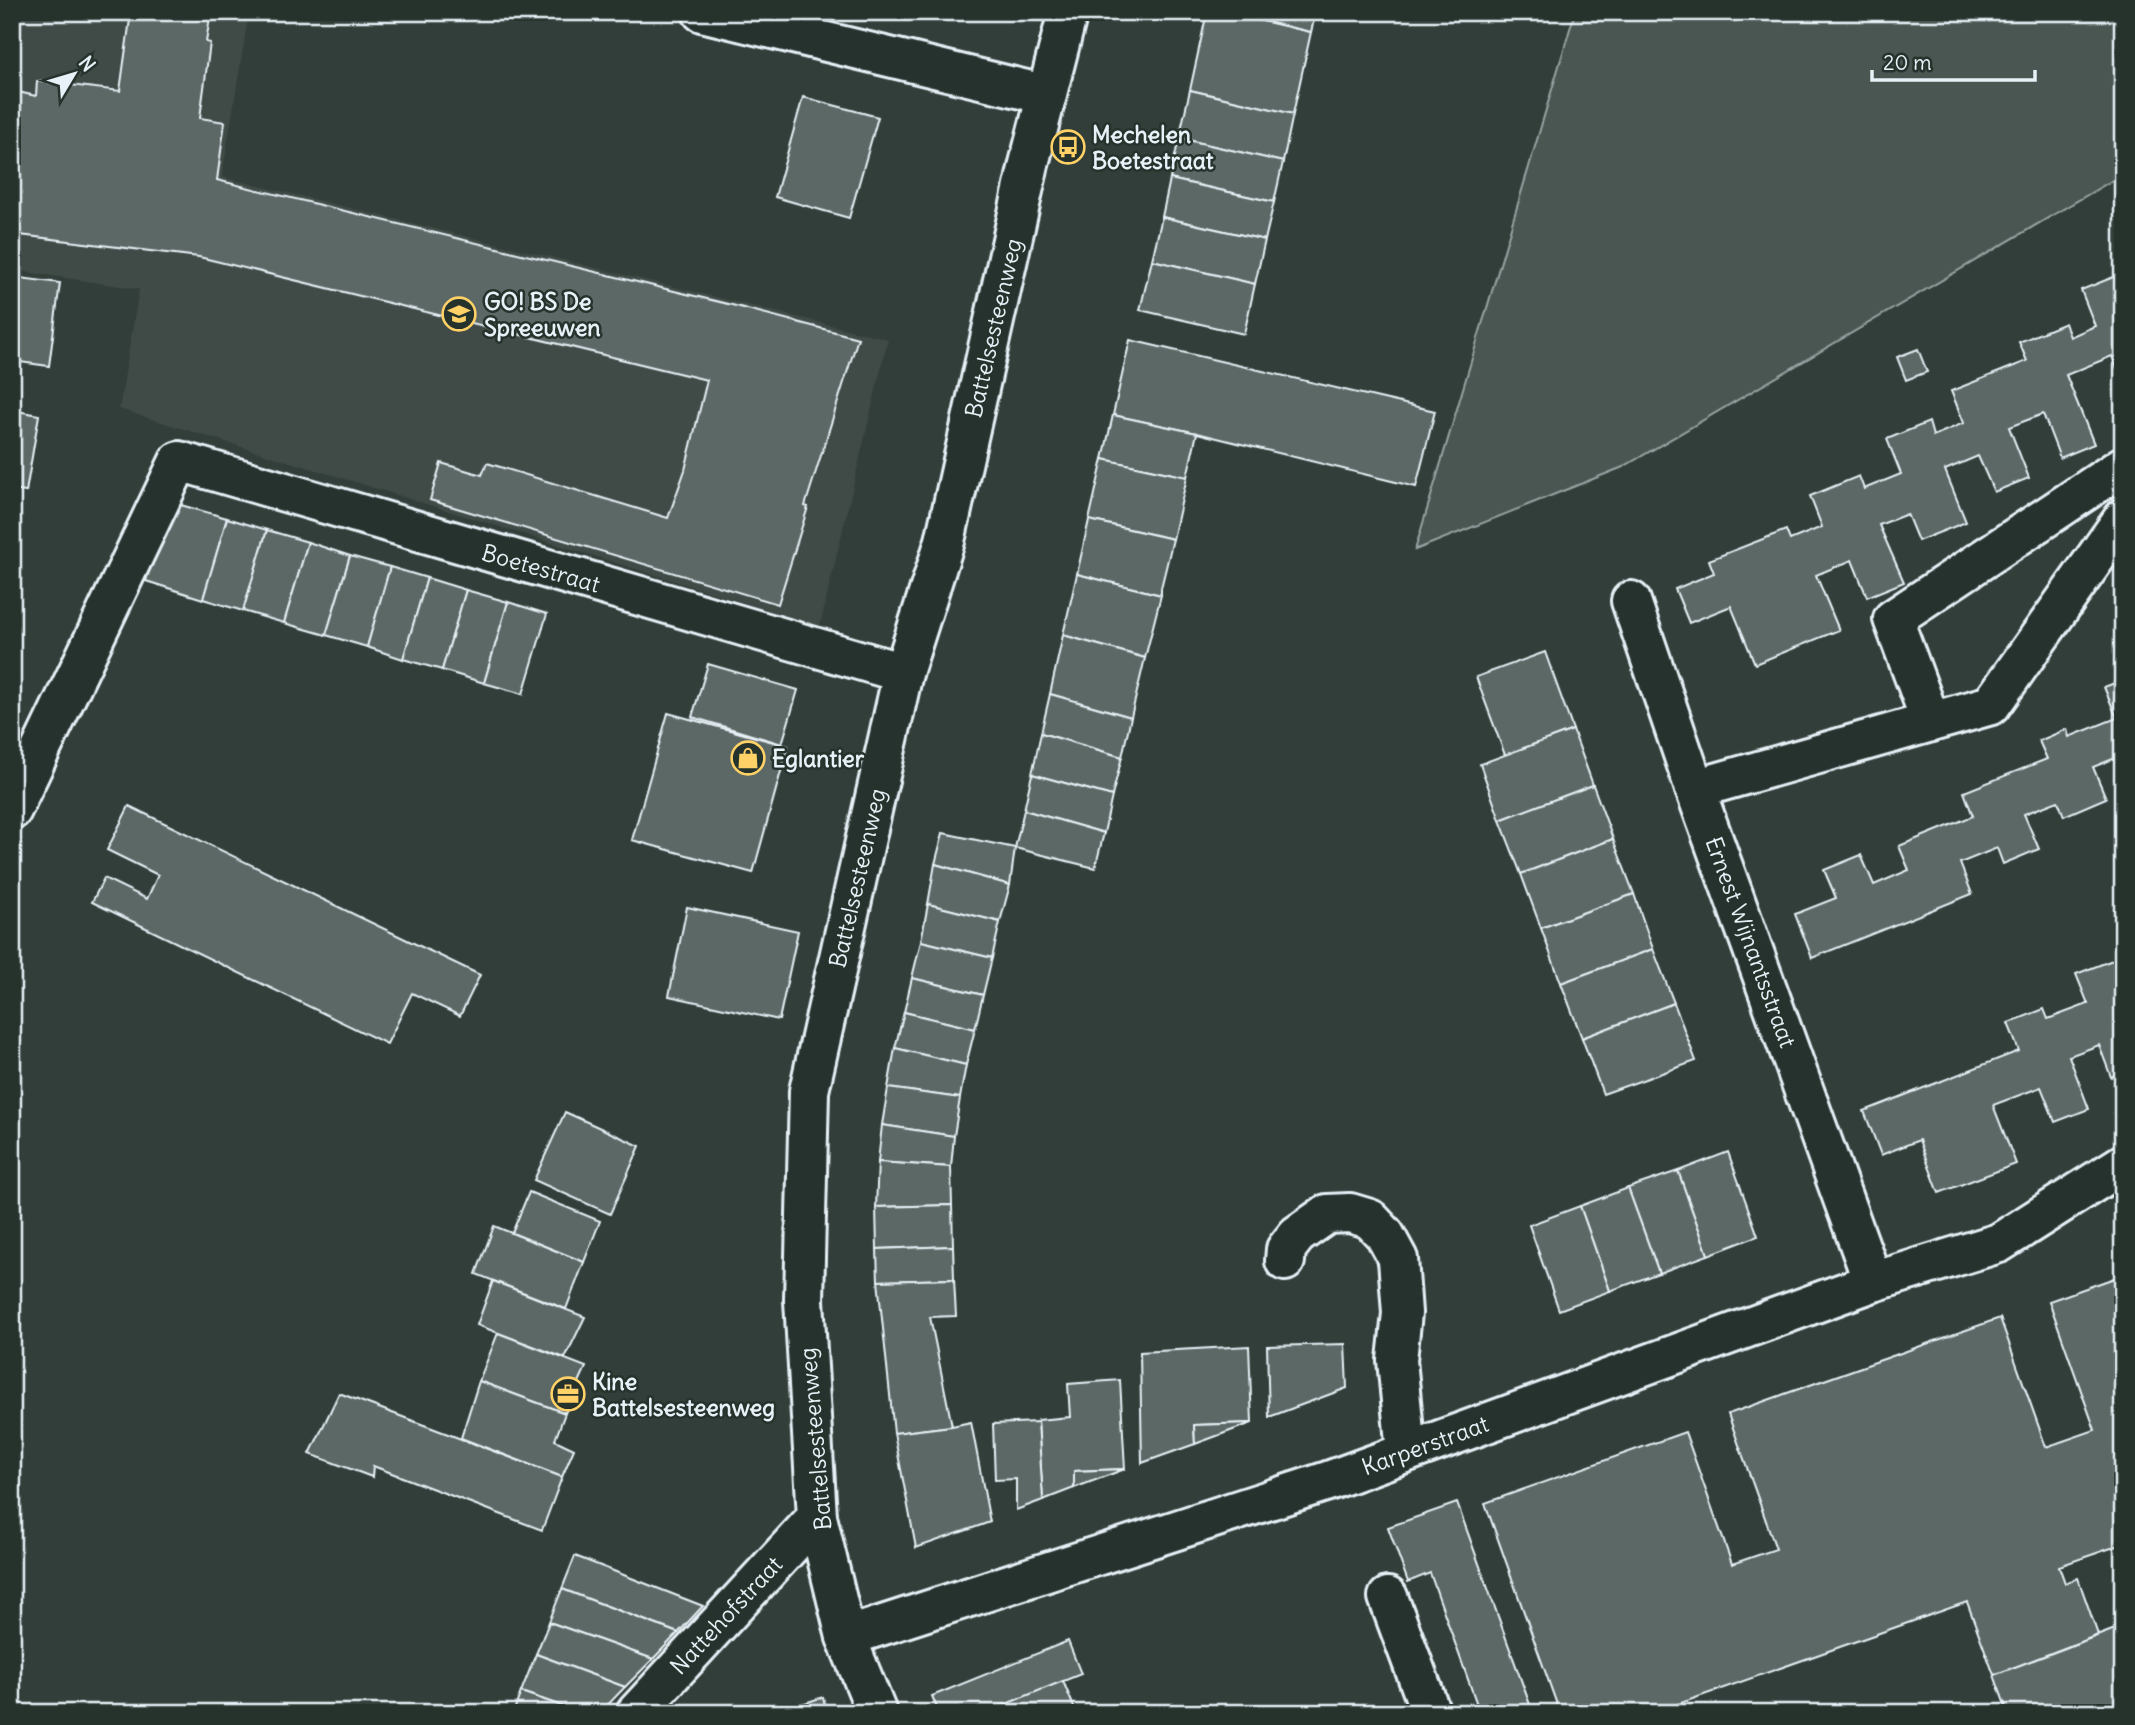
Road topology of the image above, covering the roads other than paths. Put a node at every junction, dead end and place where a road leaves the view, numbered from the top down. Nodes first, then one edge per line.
1 (702, 12) edge
2 (1068, 12) edge
3 (1047, 95) junction
4 (2123, 466) edge
5 (2123, 519) edge
6 (1631, 601) dead end
7 (903, 673) junction
8 (1931, 722) junction
9 (1695, 789) junction
10 (12, 810) edge
11 (2123, 1164) edge
12 (1285, 1261) dead end
13 (1873, 1282) junction
14 (1406, 1452) junction
15 (817, 1517) junction
16 (1388, 1597) dead end
17 (846, 1637) junction
18 (636, 1713) edge
19 (877, 1713) edge
20 (1431, 1713) edge

1 - 3 street
2 - 3 street, Battelsesteenweg
3 - 7 street, Battelsesteenweg
4 - 8 street
5 - 8 street
6 - 9 street, Ernest Wijnantsstraat
7 - 10 street, Boetestraat
7 - 15 street, Battelsesteenweg
8 - 9 street
9 - 13 street, Ernest Wijnantsstraat
11 - 13 street, Karperstraat
12 - 14 street
13 - 14 street, Karperstraat
14 - 17 street, Karperstraat
15 - 17 street, Battelsesteenweg
15 - 18 street, Nattehofstraat
16 - 20 street
17 - 19 street, Battelsesteenweg

